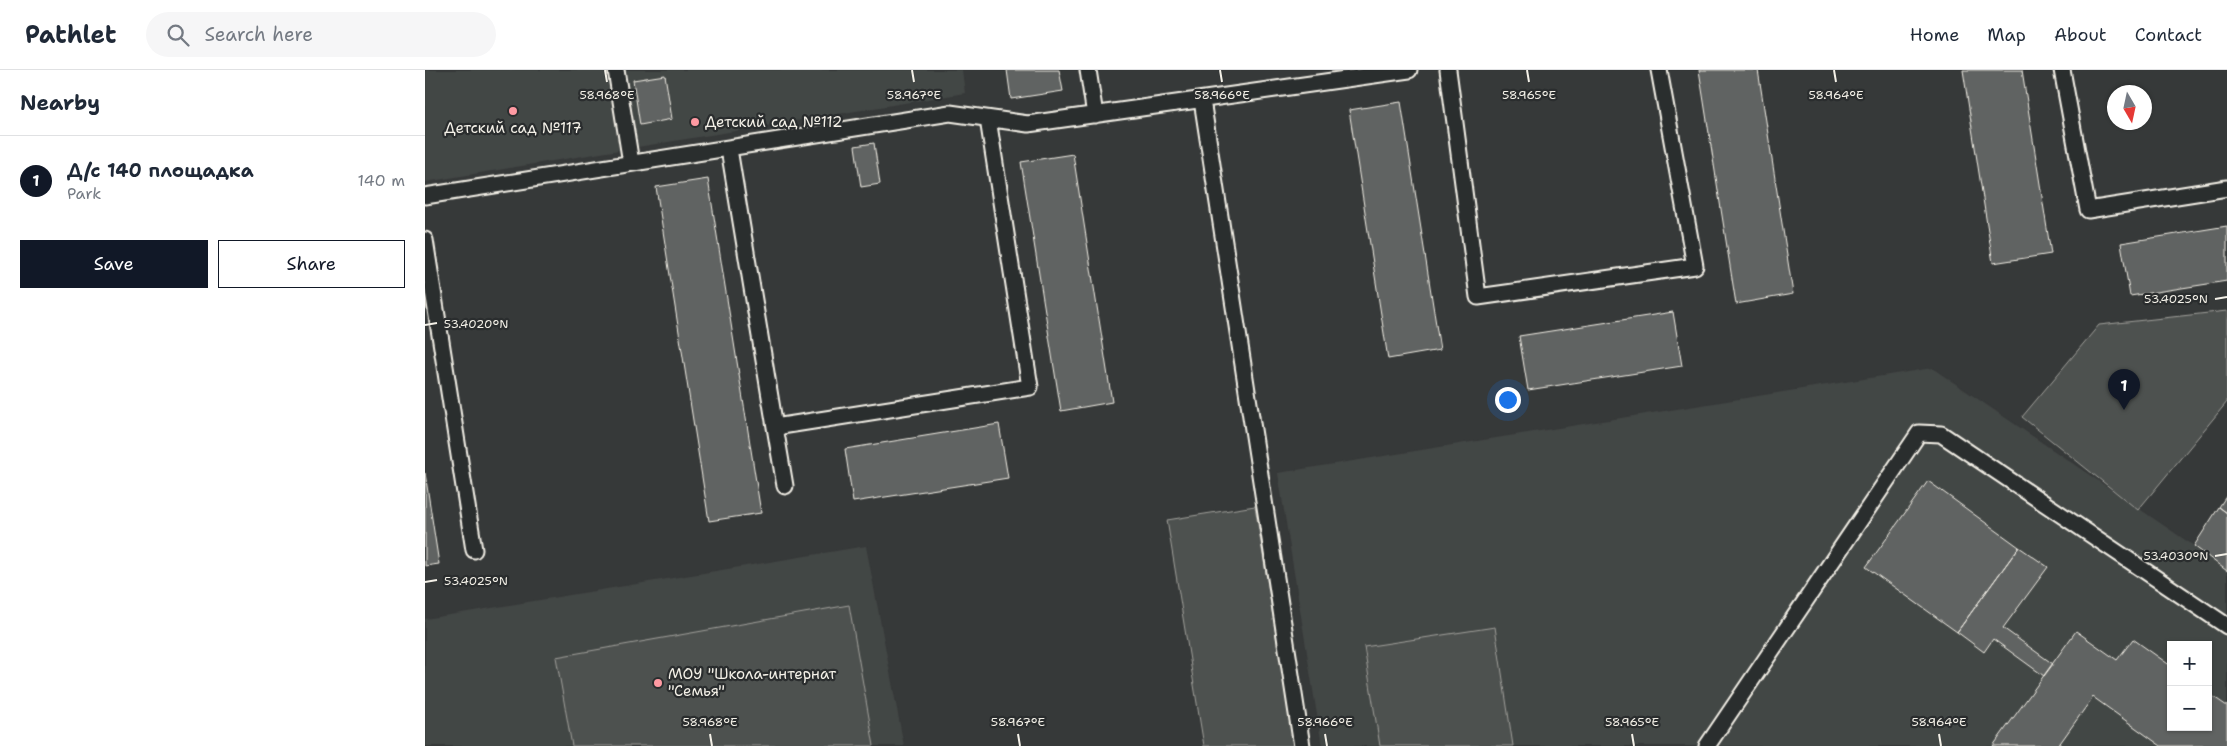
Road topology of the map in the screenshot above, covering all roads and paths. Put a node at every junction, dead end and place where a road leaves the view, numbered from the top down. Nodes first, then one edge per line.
1 (616, 70) edge
2 (1088, 70) edge
3 (1409, 70) edge
4 (1448, 70) edge
5 (1659, 70) edge
6 (2062, 70) edge
7 (1319, 76) edge
8 (1202, 100) junction
9 (1095, 115) junction
10 (988, 119) junction
11 (729, 148) junction
12 (631, 164) junction
13 (2227, 188) edge
14 (425, 196) edge
15 (425, 240) edge
16 (775, 427) junction
17 (785, 486) dead end
18 (474, 550) dead end
19 (2227, 626) edge
20 (1302, 746) edge
21 (1707, 746) edge

1 - 12 lane
2 - 9 lane
3 - 7 lane
4 - 5 lane
6 - 13 lane
7 - 8 lane
8 - 9 lane
8 - 20 lane
9 - 10 lane
10 - 11 lane
10 - 16 lane
11 - 12 lane
11 - 16 lane
12 - 14 lane
15 - 18 lane
16 - 17 lane
19 - 21 lane

